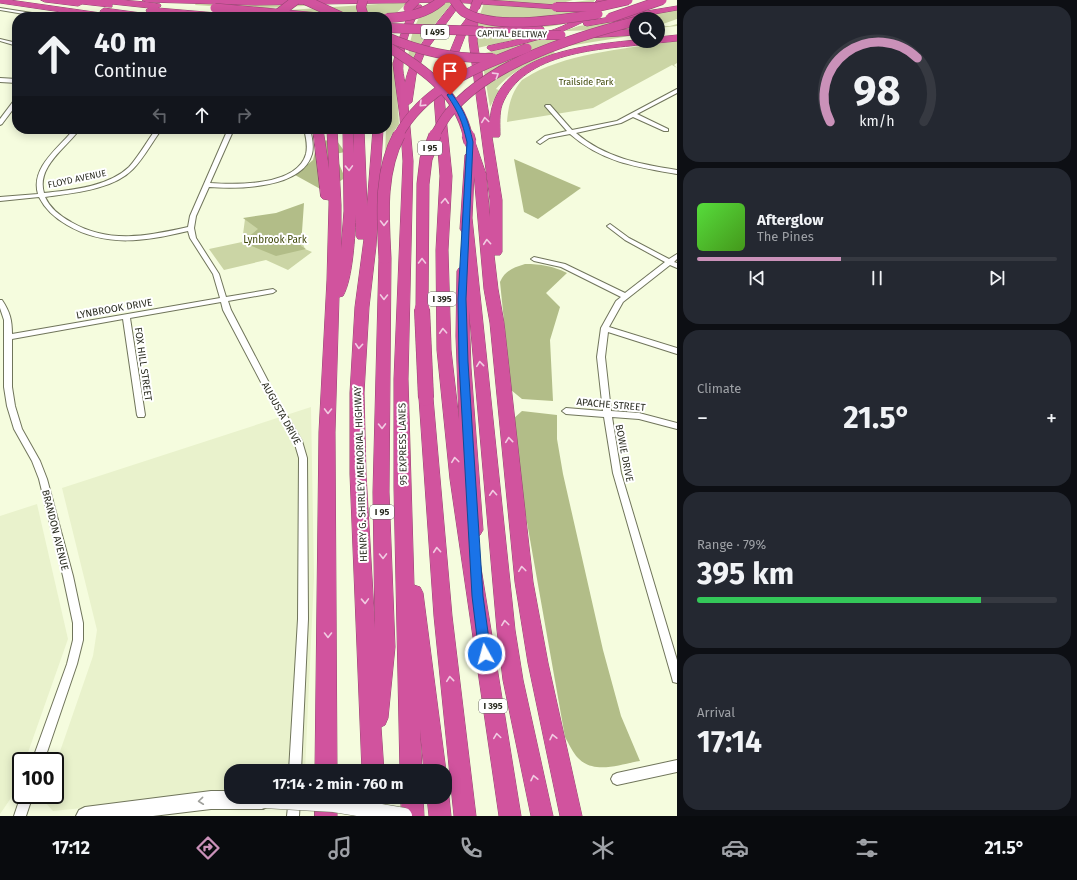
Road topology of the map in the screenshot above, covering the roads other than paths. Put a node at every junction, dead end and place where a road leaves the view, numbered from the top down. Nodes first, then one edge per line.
1 (32, 0) edge
2 (45, 0) edge
3 (68, 0) edge
4 (98, 0) edge
5 (134, 0) edge
6 (146, 0) edge
7 (296, 0) edge
8 (299, 0) edge
9 (306, 0) edge
10 (363, 0) edge
11 (442, 0) edge
12 (601, 0) edge
13 (628, 0) edge
14 (662, 0) edge
15 (670, 0) edge
16 (387, 1) edge
17 (0, 2) edge
18 (420, 2) edge
19 (456, 2) edge
20 (477, 4) edge
21 (288, 6) junction
22 (677, 7) edge
23 (0, 9) edge
24 (19, 12) edge
25 (54, 12) edge
26 (75, 12) edge
27 (115, 12) edge
28 (158, 12) edge
29 (163, 12) edge
30 (258, 12) edge
31 (281, 12) edge
32 (331, 12) edge
33 (362, 12) edge
34 (599, 12) junction
35 (677, 12) edge
36 (665, 14) edge
37 (392, 18) edge
38 (629, 23) edge
39 (546, 24) junction
40 (392, 29) edge
41 (677, 29) edge
42 (665, 30) edge
43 (483, 32) junction
44 (629, 32) edge
45 (677, 35) edge
46 (665, 36) edge
47 (392, 38) edge
48 (677, 38) edge
49 (392, 39) edge
50 (629, 39) edge
51 (665, 39) edge
52 (0, 40) edge
53 (629, 43) edge
54 (12, 44) edge
55 (392, 50) edge
56 (392, 58) edge
57 (0, 80) edge
58 (12, 81) edge
59 (677, 91) edge
60 (12, 106) edge
61 (548, 106) dead end
62 (634, 115) junction
63 (405, 117) junction
64 (1, 120) edge
65 (666, 130) dead end
66 (572, 132) junction
67 (73, 134) edge
68 (155, 134) edge
69 (229, 134) edge
70 (307, 134) edge
71 (319, 134) edge
72 (332, 134) edge
73 (348, 134) edge
74 (359, 134) edge
75 (378, 134) edge
76 (470, 142) junction
77 (540, 142) dead end
78 (677, 172) edge
79 (206, 185) junction
80 (41, 195) junction
81 (0, 199) edge
82 (496, 200) junction
83 (467, 219) junction
84 (610, 226) dead end
85 (192, 228) junction
86 (677, 256) edge
87 (534, 259) dead end
88 (669, 262) junction
89 (677, 266) edge
90 (333, 273) junction
91 (273, 291) dead end
92 (625, 296) junction
93 (224, 299) junction
94 (0, 302) edge
95 (362, 307) junction
96 (333, 312) junction
97 (126, 316) junction
98 (497, 323) junction
99 (605, 328) junction
100 (8, 337) junction
101 (677, 351) edge
102 (566, 411) dead end
103 (607, 413) junction
104 (141, 416) dead end
105 (677, 426) edge
106 (402, 487) junction
107 (478, 596) junction
108 (677, 678) edge
109 (454, 718) junction
110 (41, 752) edge
111 (295, 764) edge
112 (326, 764) edge
113 (373, 764) edge
114 (373, 764) edge
115 (411, 764) edge
116 (434, 764) edge
117 (677, 766) edge
118 (617, 779) dead end
119 (24, 804) edge
120 (294, 804) edge
121 (326, 804) edge
122 (374, 804) edge
123 (412, 804) edge
124 (439, 804) edge
125 (20, 816) edge
126 (85, 816) edge
127 (293, 816) edge
128 (326, 816) edge
129 (374, 816) edge
130 (404, 816) edge
131 (413, 816) edge
132 (440, 816) edge
133 (465, 816) edge
134 (475, 816) edge
135 (510, 816) edge
136 (542, 816) edge
137 (571, 816) edge

1 - 27 highway
2 - 28 highway
3 - 29 highway
4 - 16 highway
5 - 30 highway, bridge
6 - 16 highway
7 - 21 highway, bridge
8 - 21 highway, bridge
9 - 32 highway, bridge
10 - 33 highway, bridge
11 - 37 highway, bridge
12 - 56 highway, bridge
13 - 16 highway, bridge
14 -> 113 highway, I 95, bridge
15 - 34 highway
17 - 25 highway
17 - 26 highway
18 - 47 highway, bridge
18 - 63 highway
19 - 39 highway, bridge
19 - 63 highway
82 -> 20 highway
107 -> 20 highway, I 395
21 - 31 highway, bridge
22 - 34 highway
22 - 39 highway
23 - 24 street
34 - 39 highway, bridge
35 - 36 highway
109 -> 38 highway, I 95, bridge
39 - 43 highway
40 - 43 highway, CAPITAL BELTWAY / I 495, bridge
41 - 42 highway
43 - 44 highway, CAPITAL BELTWAY / I 495, bridge
45 - 46 highway
48 - 51 highway
49 - 50 highway, bridge
52 - 54 street
53 - 82 highway
55 - 76 highway, bridge
57 - 58 street
59 - 62 street
60 - 64 street
61 - 66 street
62 - 65 street
62 - 66 street
63 - 106 highway, 95 EXPRESS LANES
66 - 77 street
66 - 78 street
67 - 80 street
68 - 80 street, FLOYD AVENUE
69 - 79 street, AUGUSTA DRIVE
70 - 79 street
71 - 90 highway
72 - 90 highway
73 -> 96 highway
74 - 95 highway
75 - 95 highway, HENRY G. SHIRLEY MEMORIAL HIGHWAY
76 - 83 highway
98 -> 76 highway
79 - 85 street, AUGUSTA DRIVE
80 - 81 street, FLOYD AVENUE
80 - 85 street
82 - 98 highway
83 - 107 highway
136 -> 83 highway
84 - 88 street
85 - 93 street, AUGUSTA DRIVE
86 - 88 street, BOWIE DRIVE
87 - 92 street
88 - 89 street
88 - 92 street, BOWIE DRIVE
90 - 96 highway
91 - 93 street, LYNBROOK DRIVE
92 - 99 street, BOWIE DRIVE
93 - 97 street, LYNBROOK DRIVE
93 - 111 street, AUGUSTA DRIVE
94 - 100 street, BRANDON AVENUE
95 -> 114 highway, HENRY G. SHIRLEY MEMORIAL HIGHWAY
96 -> 112 highway
97 - 100 street, LYNBROOK DRIVE
97 - 104 street, FOX HILL STREET
137 -> 98 highway
99 - 101 street
99 - 103 street, BOWIE DRIVE
100 - 110 street, BRANDON AVENUE
102 - 103 street, APACHE STREET
103 - 105 street, APACHE STREET
103 - 108 street, BOWIE DRIVE
106 - 115 highway, 95 EXPRESS LANES
106 - 116 highway
135 -> 107 highway, I 395
109 - 133 highway, I 95
109 - 134 highway
117 - 118 street
119 - 125 street
120 - 127 street
121 - 128 highway
122 - 129 highway
123 - 131 highway
124 - 132 highway
130 -> 126 main road, bridge

